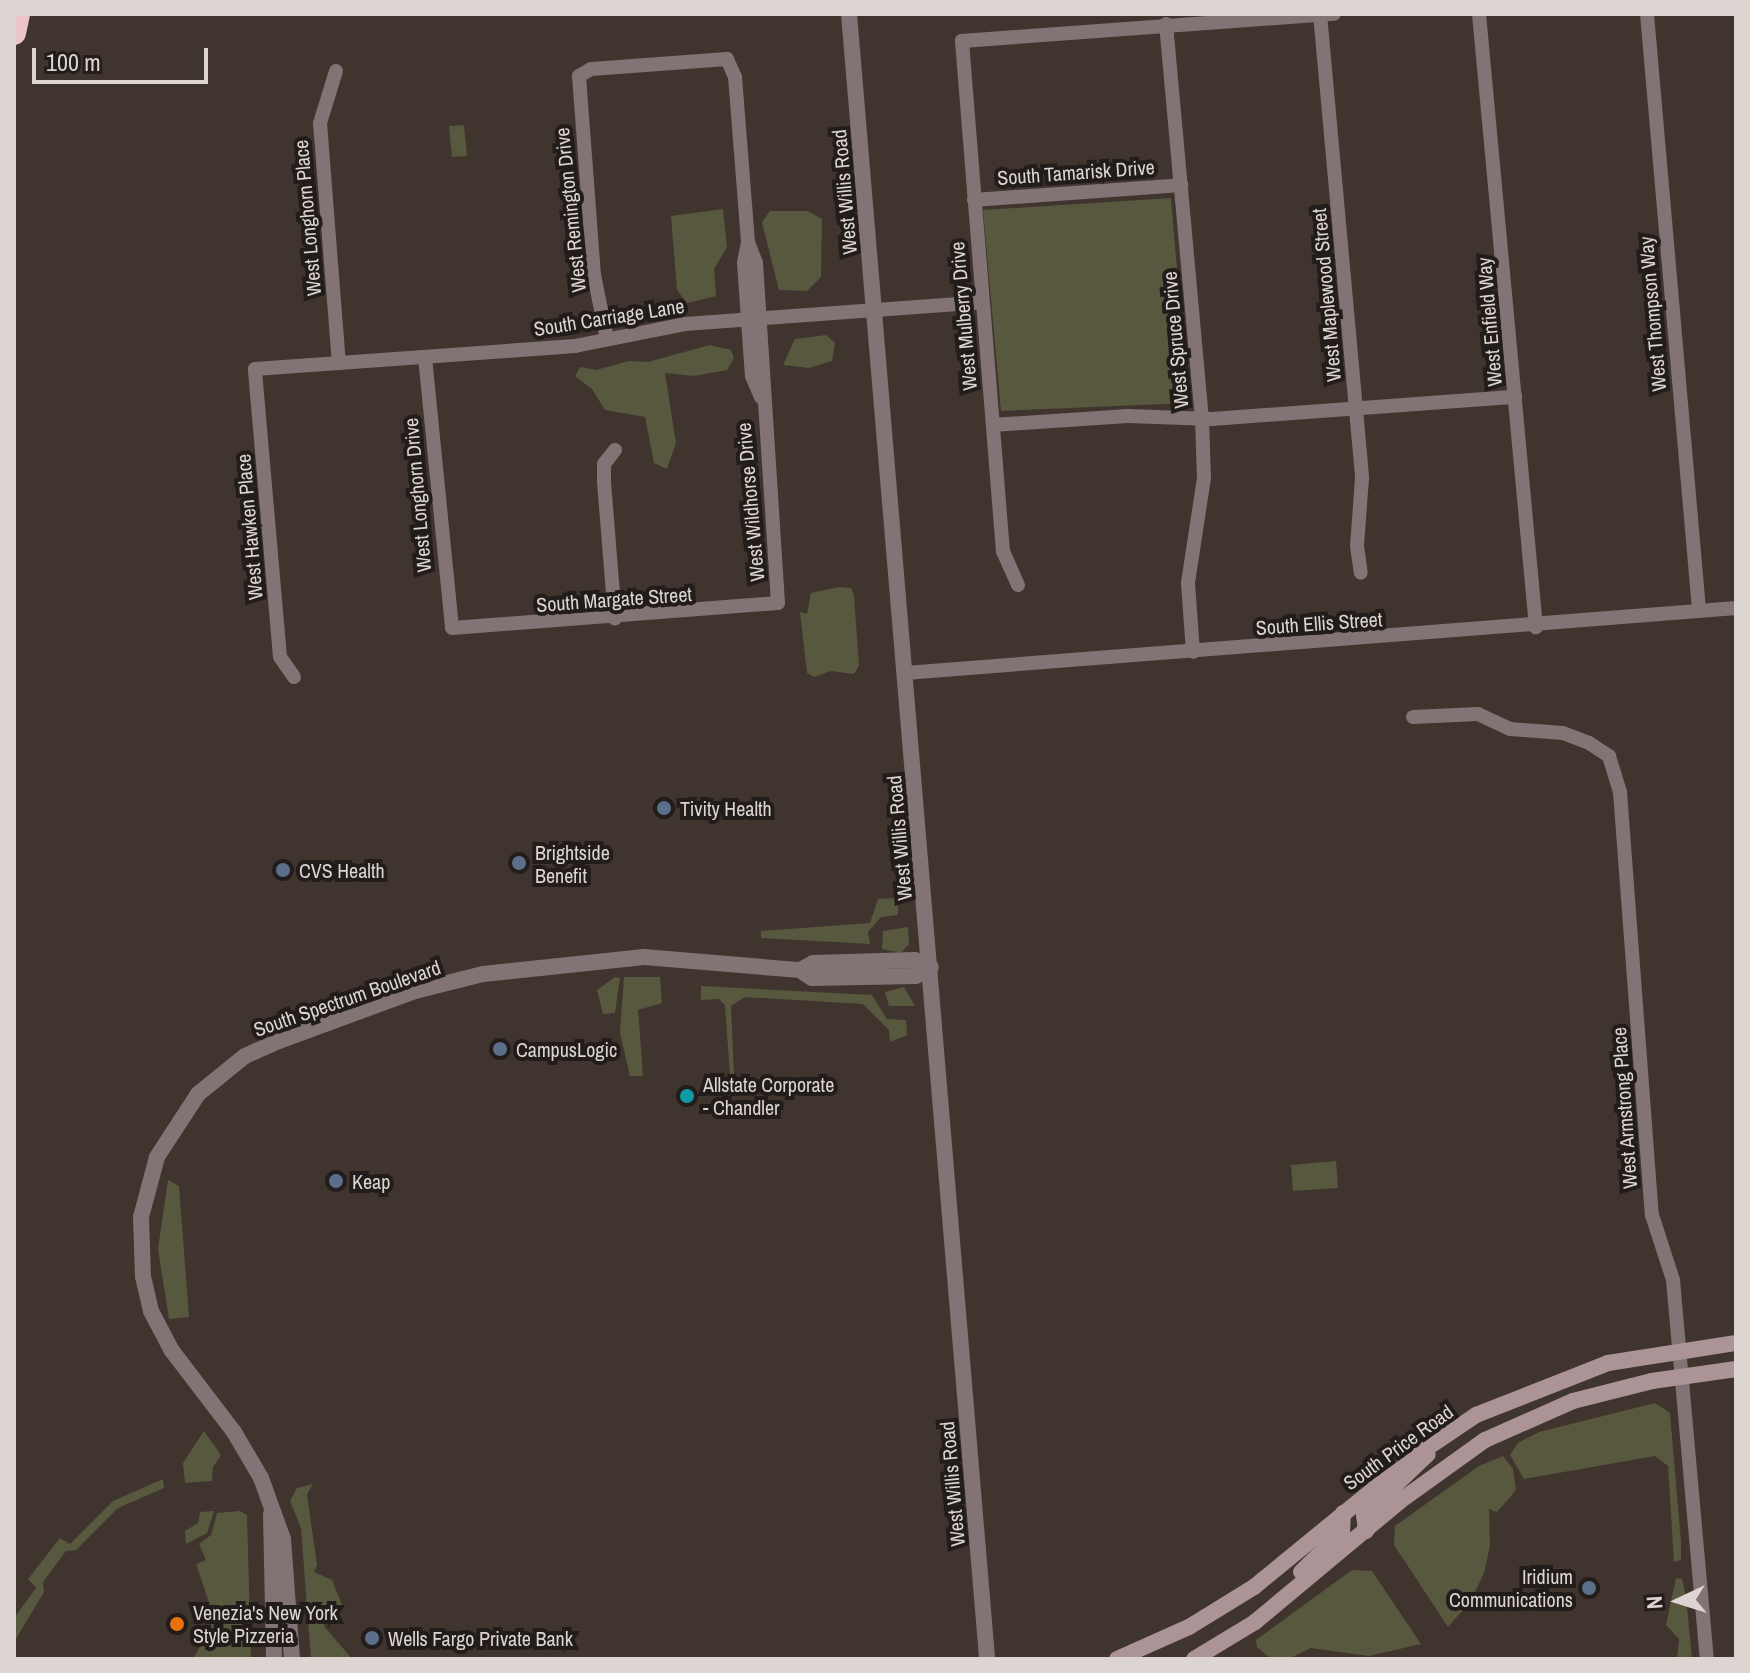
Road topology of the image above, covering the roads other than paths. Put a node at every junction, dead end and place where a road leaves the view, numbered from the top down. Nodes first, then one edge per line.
1 (18, 14) edge
2 (849, 14) edge
3 (1320, 14) edge
4 (1334, 14) edge
5 (1479, 14) edge
6 (1647, 14) edge
7 (1166, 24) junction
8 (14, 33) edge
9 (336, 71) dead end
10 (579, 76) joint
11 (1181, 185) junction
12 (974, 200) junction
13 (982, 302) junction
14 (873, 312) junction
15 (754, 319) junction
16 (607, 339) junction
17 (425, 357) junction
18 (339, 363) junction
19 (255, 369) joint
20 (1515, 397) junction
21 (1356, 410) junction
22 (1202, 419) junction
23 (993, 425) junction
24 (615, 450) dead end
25 (1361, 573) dead end
26 (1018, 585) dead end
27 (778, 603) joint
28 (1736, 608) edge
29 (1699, 610) junction
30 (615, 619) junction
31 (1536, 627) junction
32 (452, 628) joint
33 (1193, 652) junction
34 (905, 673) junction
35 (294, 677) dead end
36 (1413, 717) dead end
37 (931, 967) junction
38 (1736, 1343) edge
39 (1681, 1351) junction
40 (1736, 1369) edge
41 (1683, 1376) junction
42 (1441, 1438) junction
43 (1343, 1513) junction
44 (271, 1514) junction
45 (1366, 1531) junction
46 (1263, 1615) junction
47 (274, 1659) edge
48 (292, 1659) edge
49 (987, 1659) edge
50 (1117, 1659) edge
51 (1194, 1659) edge
52 (1707, 1659) edge

1 - 8 highway
2 - 14 street, West Willis Road
3 - 4 street
3 - 7 street
3 - 21 street, West Maplewood Street
5 - 20 street, West Enfield Way
6 - 29 street, West Thompson Way
7 - 11 street, West Spruce Drive
7 - 12 street, West Mulberry Drive
9 - 18 street, West Longhorn Place
10 - 15 street, West Wildhorse Drive
10 - 16 street, West Remington Drive
11 - 12 street, South Tamarisk Drive
11 - 22 street, West Spruce Drive
12 - 13 street, West Mulberry Drive
13 - 14 street, South Carriage Lane
13 - 23 street, West Mulberry Drive
14 - 15 street, South Carriage Lane
14 - 34 street, West Willis Road
15 - 16 street, South Carriage Lane
15 - 27 street, West Wildhorse Drive
16 - 17 street, South Carriage Lane
17 - 18 street, South Carriage Lane
17 - 32 street, West Longhorn Drive
18 - 19 street, South Carriage Lane
19 - 35 street, West Hawken Place
20 - 21 street
20 - 31 street, West Enfield Way
21 - 22 street
21 - 25 street, West Maplewood Street
22 - 23 street
22 - 33 street, West Spruce Drive
23 - 26 street, West Mulberry Drive
24 - 30 street
27 - 30 street, South Margate Street
28 - 29 street, South Ellis Street
29 - 31 street, South Ellis Street
30 - 32 street, South Margate Street
31 - 33 street, South Ellis Street
33 - 34 street, South Ellis Street
34 - 37 street, West Willis Road
36 - 39 street, West Armstrong Place
37 - 44 street, South Spectrum Boulevard
37 - 49 street, West Willis Road
38 - 39 main road, South Price Road
39 - 41 street, West Armstrong Place
39 - 42 main road, South Price Road
40 - 41 main road
41 - 45 main road
41 - 52 street, West Armstrong Place
42 - 43 main road, South Price Road
42 - 45 main road
43 - 46 main road
43 - 50 main road, South Price Road
44 - 47 street, South Spectrum Boulevard
44 - 48 street, South Spectrum Boulevard
45 - 46 main road
46 - 51 main road

